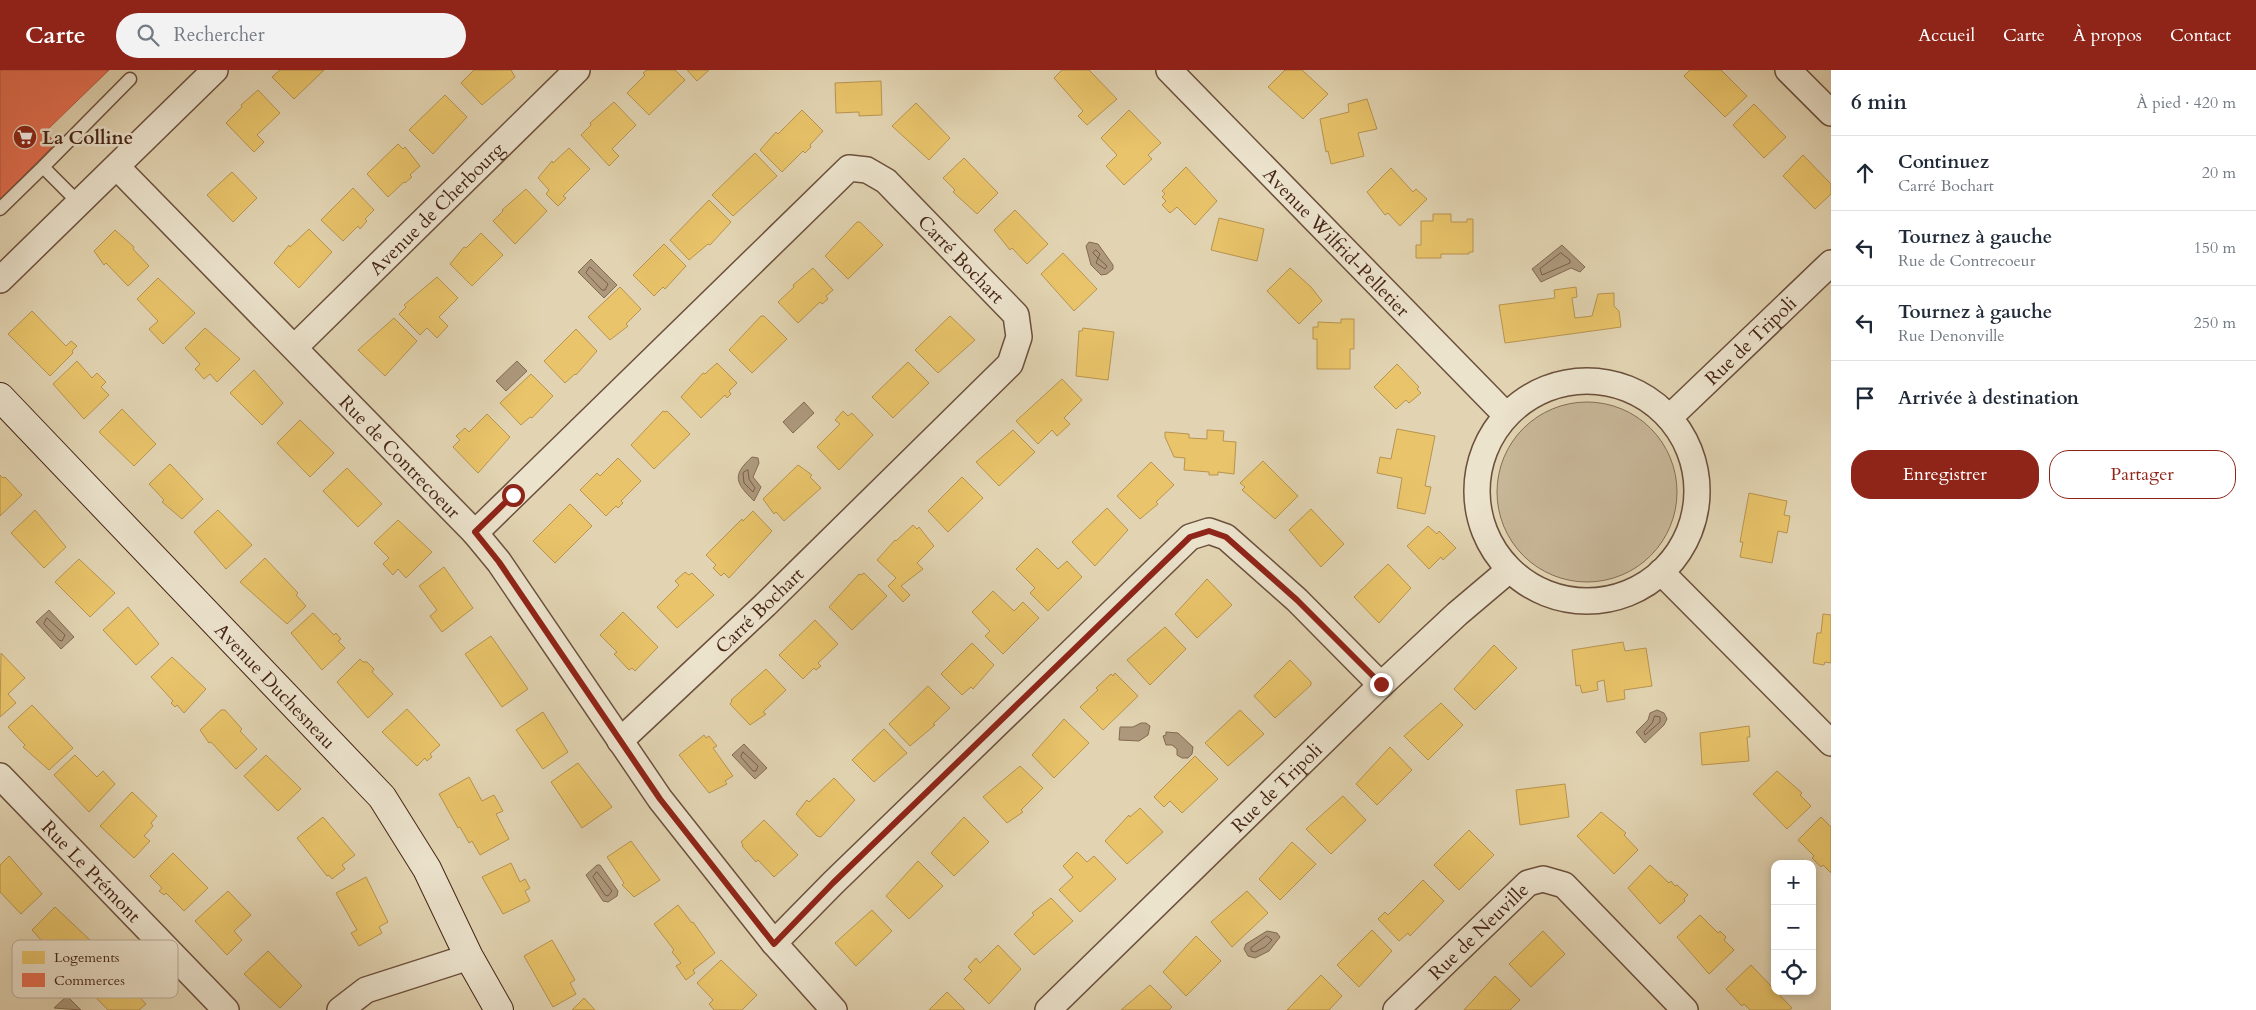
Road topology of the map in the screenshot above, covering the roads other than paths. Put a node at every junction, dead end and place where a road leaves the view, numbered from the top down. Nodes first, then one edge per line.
1 (215, 70) edge
2 (577, 70) edge
3 (1170, 70) edge
4 (1788, 70) edge
5 (130, 79) dead end
6 (1831, 113) edge
7 (43, 167) junction
8 (116, 167) junction
9 (78, 202) junction
10 (0, 209) edge
11 (1831, 262) edge
12 (0, 280) edge
13 (296, 347) junction
14 (0, 397) edge
15 (1505, 414) junction
16 (1670, 417) junction
17 (475, 532) junction
18 (1509, 570) junction
19 (1661, 572) junction
20 (1381, 684) junction
21 (620, 741) junction
22 (1831, 743) edge
23 (0, 776) edge
24 (158, 940) edge
25 (774, 944) junction
26 (469, 957) junction
27 (178, 960) edge
28 (226, 1010) edge
29 (340, 1010) edge
30 (499, 1010) edge
31 (834, 1010) edge
32 (1048, 1010) edge
33 (1396, 1010) edge
34 (1685, 1010) edge

1 - 8 street
2 - 13 street, Avenue de Cherbourg
3 - 15 street, Avenue Wilfrid-Pelletier
4 - 6 street
5 - 7 lane
7 - 9 lane
7 - 10 lane
8 - 9 street
8 - 13 street, Rue de Contrecoeur
9 - 12 street
11 - 16 street, Rue de Tripoli
13 - 17 street, Rue de Contrecoeur
14 - 26 street, Avenue Duchesneau
15 - 16 street
15 - 18 street
16 - 19 street
17 - 21 street, Rue de Contrecoeur
17 - 21 street, Carré Bochart
18 - 19 street
18 - 20 street, Rue de Tripoli
19 - 22 street
20 - 25 street
20 - 32 street, Rue de Tripoli
21 - 25 street, Rue de Contrecoeur
23 - 24 street, Rue Le Prémont
25 - 31 street, Rue de Contrecoeur
26 - 29 street
26 - 30 street, Avenue Duchesneau
27 - 28 street, Rue Le Prémont
33 - 34 street, Rue de Neuville

